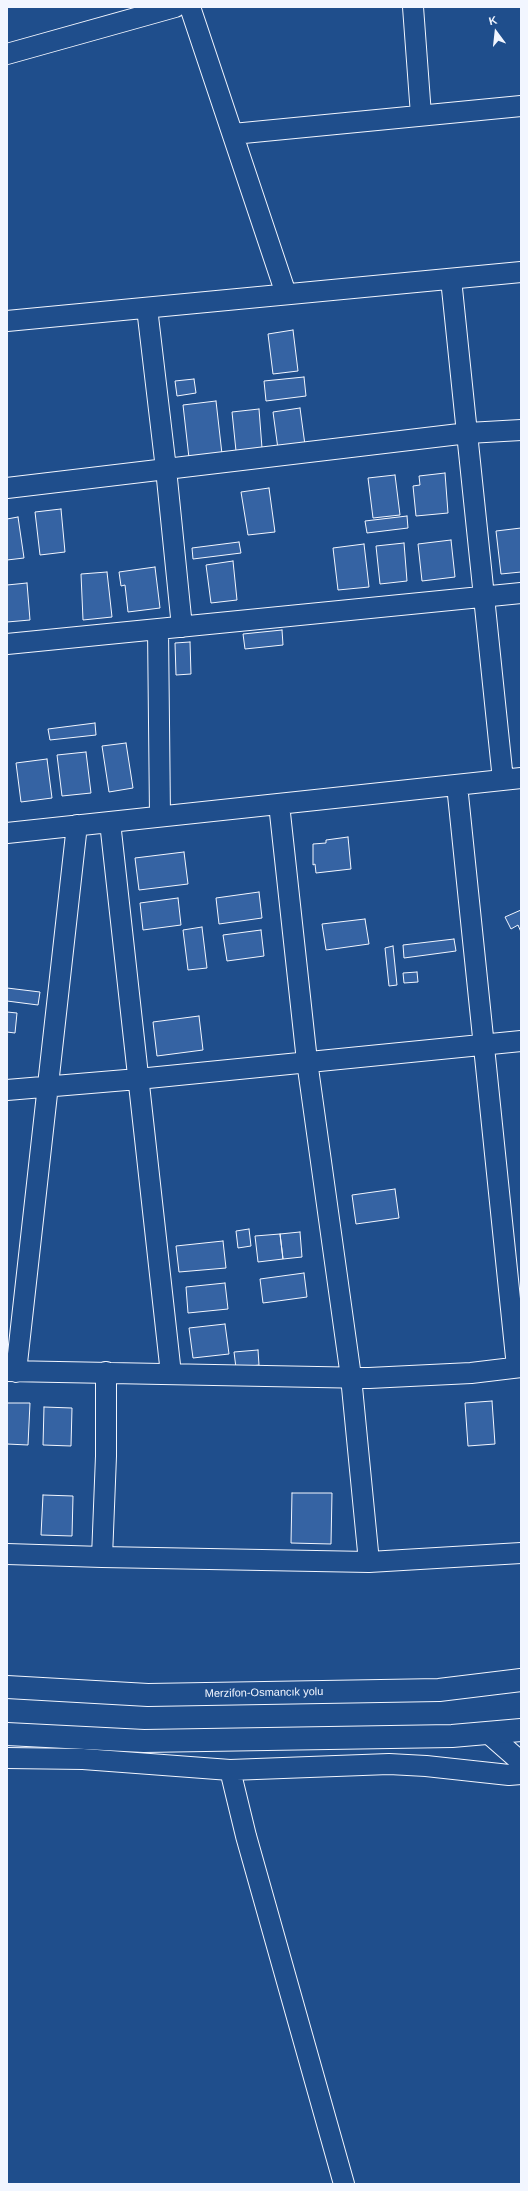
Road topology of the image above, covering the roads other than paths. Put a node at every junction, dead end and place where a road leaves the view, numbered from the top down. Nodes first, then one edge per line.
1 (175, 7) edge
2 (190, 7) edge
3 (413, 7) edge
4 (7, 54) edge
5 (521, 106) edge
6 (421, 116) junction
7 (233, 134) junction
8 (521, 272) edge
9 (452, 279) junction
10 (286, 294) junction
11 (147, 308) junction
12 (7, 320) edge
13 (521, 430) edge
14 (468, 433) junction
15 (166, 469) junction
16 (7, 488) edge
17 (521, 593) edge
18 (485, 598) junction
19 (182, 627) junction
20 (158, 629) junction
21 (7, 644) edge
22 (512, 779) edge
23 (458, 785) junction
24 (279, 804) junction
25 (160, 816) junction
26 (110, 822) junction
27 (77, 825) junction
28 (7, 833) edge
29 (521, 1041) edge
30 (484, 1046) junction
31 (307, 1061) junction
32 (138, 1079) junction
33 (48, 1087) junction
34 (7, 1090) edge
35 (519, 1367) edge
36 (12, 1371) edge
37 (106, 1372) junction
38 (171, 1374) junction
39 (352, 1377) junction
40 (521, 1553) edge
41 (7, 1554) edge
42 (102, 1557) junction
43 (369, 1562) junction
44 (521, 1680) edge
45 (7, 1687) edge
46 (521, 1730) edge
47 (488, 1733) junction
48 (7, 1734) edge
49 (7, 1758) edge
50 (521, 1762) edge
51 (230, 1770) junction
52 (521, 1774) edge
53 (344, 2184) edge

1 - 4 street
2 - 7 street
3 - 6 street
5 - 6 street
6 - 7 street
7 - 10 street
8 - 9 street
9 - 10 street
9 - 14 street
10 - 11 street
11 - 12 street
11 - 15 street
13 - 14 street
14 - 15 street
14 - 18 street
15 - 16 street
15 - 19 street
17 - 18 street
18 - 19 street
18 - 22 street
19 - 20 street
20 - 21 street
20 - 25 street
22 - 23 street
23 - 24 street
23 - 30 street
24 - 25 street
24 - 31 street
25 - 26 street
26 - 27 street
26 - 32 street
27 - 28 street
27 - 33 street
29 - 30 street
30 - 31 street
30 - 35 street
31 - 32 street
31 - 39 street
32 - 33 street
32 - 38 street
33 - 34 street
33 - 36 street
35 - 39 street
36 - 37 street
37 - 38 street
37 - 42 street
38 - 39 street
39 - 43 street
40 - 43 street
41 - 42 street
42 - 43 street
44 - 45 highway, Merzifon-Osmancık yolu
46 - 47 highway
47 - 48 highway
47 - 50 street
49 - 51 street
51 - 52 street
51 - 53 street

